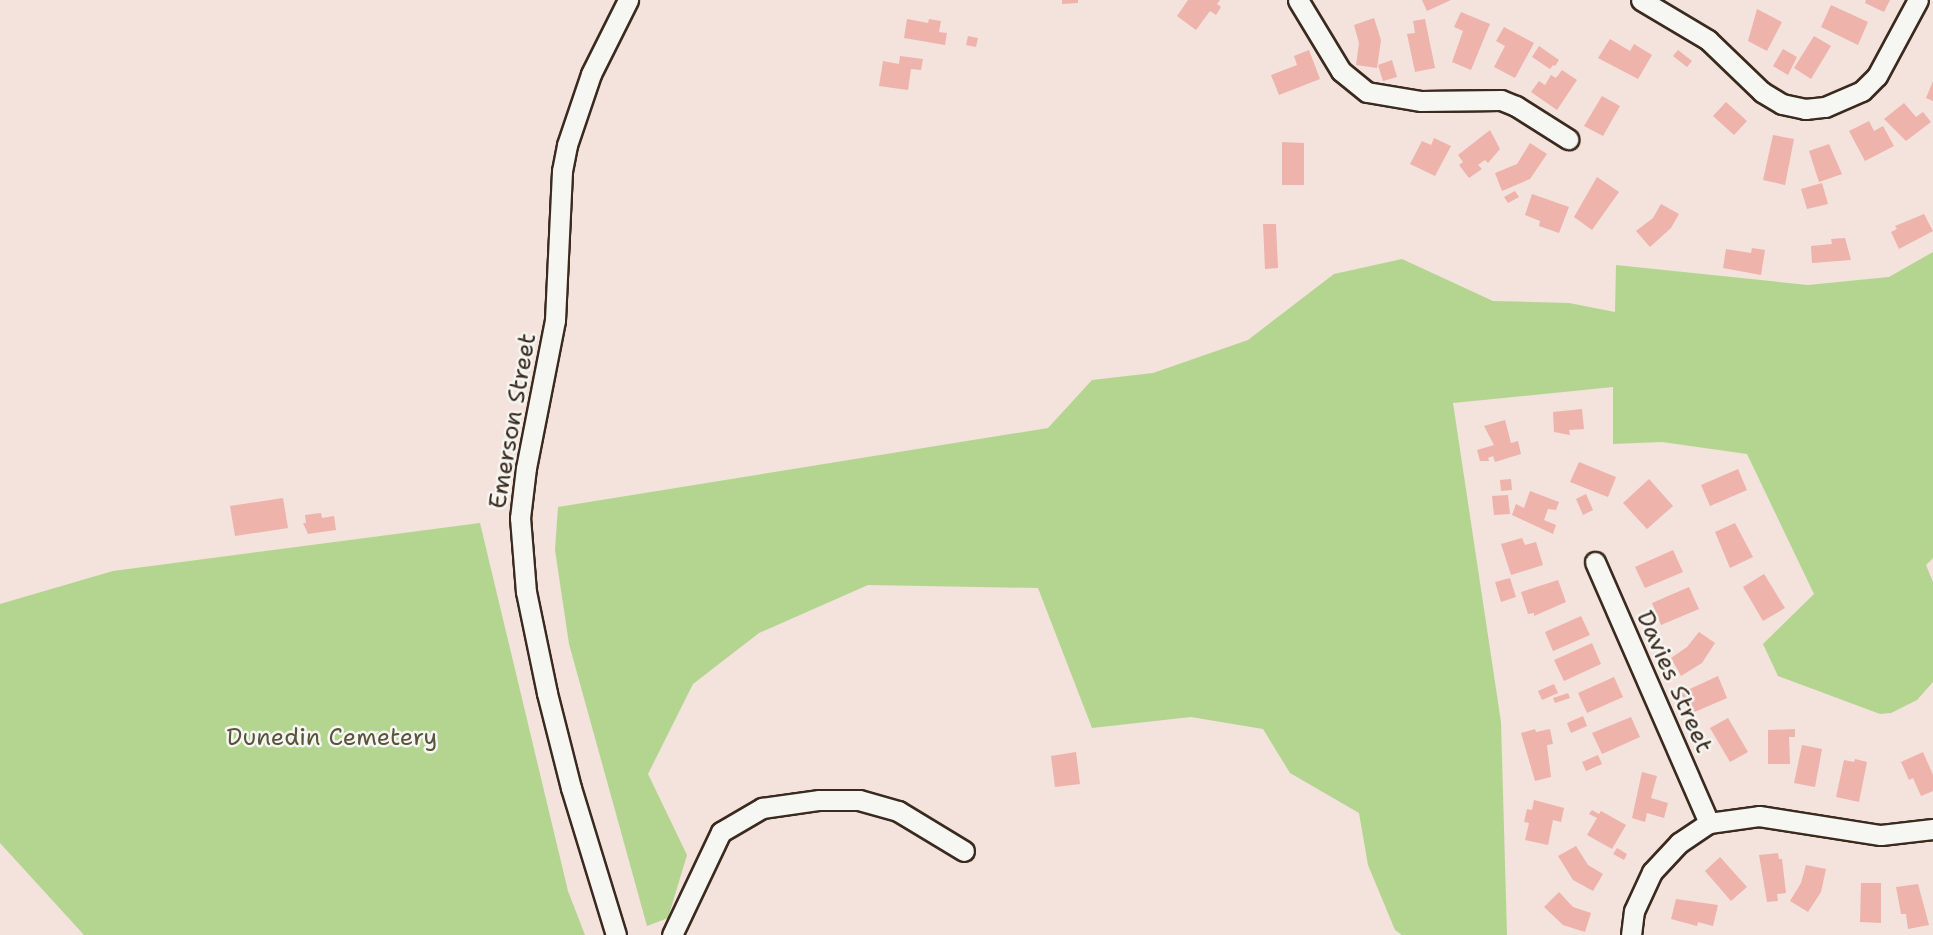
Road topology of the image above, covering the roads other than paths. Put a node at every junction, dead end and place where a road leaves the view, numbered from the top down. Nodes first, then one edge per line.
1 (628, 0) edge
2 (1297, 0) edge
3 (1641, 0) edge
4 (1918, 0) edge
5 (1568, 139) dead end
6 (1595, 562) dead end
7 (1709, 823) junction
8 (1933, 829) edge
9 (964, 851) dead end
10 (616, 935) edge
11 (672, 935) edge
12 (1631, 935) edge

1 - 10 street, Emerson Street
2 - 5 street
3 - 4 street
6 - 7 street, Davies Street
7 - 8 street
7 - 12 street
9 - 11 street

